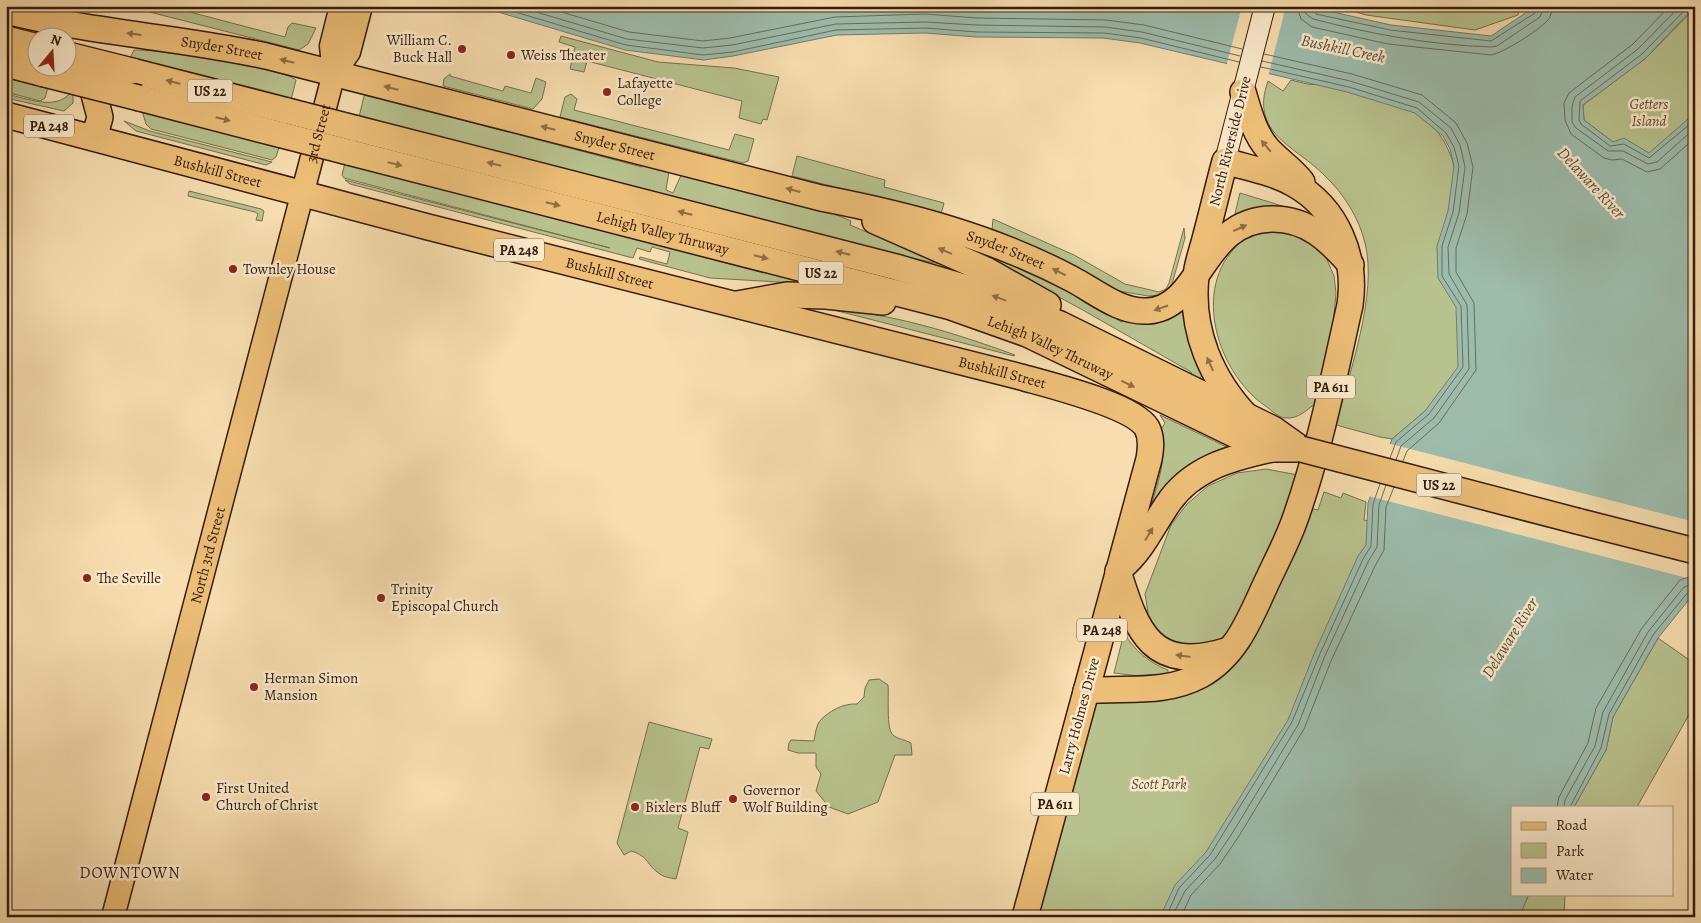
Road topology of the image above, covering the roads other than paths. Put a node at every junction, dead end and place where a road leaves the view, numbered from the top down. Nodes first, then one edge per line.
1 (341, 6) edge
2 (361, 6) edge
3 (1265, 6) edge
4 (6, 11) edge
5 (85, 29) junction
6 (6, 39) edge
7 (28, 45) edge
8 (78, 58) edge
9 (6, 64) edge
10 (334, 73) junction
11 (1245, 83) junction
12 (6, 115) edge
13 (285, 123) junction
14 (91, 137) junction
15 (351, 140) junction
16 (1225, 161) junction
17 (302, 194) junction
18 (1310, 195) junction
19 (821, 198) junction
20 (1350, 266) junction
21 (1196, 275) junction
22 (735, 305) junction
23 (979, 316) junction
24 (1122, 355) junction
25 (1248, 418) junction
26 (1147, 429) joint
27 (1273, 449) junction
28 (1301, 449) junction
29 (1695, 551) edge
30 (1118, 570) junction
31 (1231, 650) junction
32 (1086, 690) junction
33 (113, 917) edge
34 (1025, 917) edge

1 - 10 main road, 3rd Street
2 - 10 main road, 3rd Street
3 - 11 main road, North Riverside Drive / PA 611
4 - 5 highway, Snyder Street
10 -> 5 highway, Snyder Street
5 - 14 highway
6 - 7 highway
13 -> 8 highway, Lehigh Valley Thruway / US 22, bridge
9 -> 13 highway, Lehigh Valley Thruway / US 22, bridge
10 - 17 main road, 3rd Street
19 -> 10 highway, Snyder Street
11 - 16 main road, North Riverside Drive / PA 611
18 -> 11 highway, PA 611
12 - 14 highway, Bushkill Street / PA 248
13 - 15 highway, Lehigh Valley Thruway / US 22, bridge
14 - 17 highway, Bushkill Street / PA 248
15 -> 23 highway, Lehigh Valley Thruway / US 22
24 -> 15 highway, Lehigh Valley Thruway / US 22
16 - 18 highway, PA 611
16 - 21 highway, North Riverside Drive
17 - 22 highway, Bushkill Street / PA 248
17 - 33 main road, North 3rd Street
18 - 20 highway, PA 611
21 -> 19 highway, Snyder Street
24 -> 19 highway
21 -> 20 highway, Snyder Street
20 - 31 highway, PA 611
25 -> 21 highway
22 - 23 highway
22 - 26 highway, Bushkill Street / PA 248
23 -> 27 highway, Lehigh Valley Thruway / US 22
24 - 25 highway, Lehigh Valley Thruway / US 22
25 - 28 highway, Lehigh Valley Thruway / US 22
26 - 30 highway, Larry Holmes Drive / PA 248
27 - 28 highway, Lehigh Valley Thruway / US 22
30 -> 27 highway
28 - 29 highway, Lehigh Valley Thruway / US 22, bridge
31 -> 30 highway
30 - 32 highway, Larry Holmes Drive / PA 248
31 - 32 highway, PA 611
32 - 34 highway, Larry Holmes Drive / PA 611

